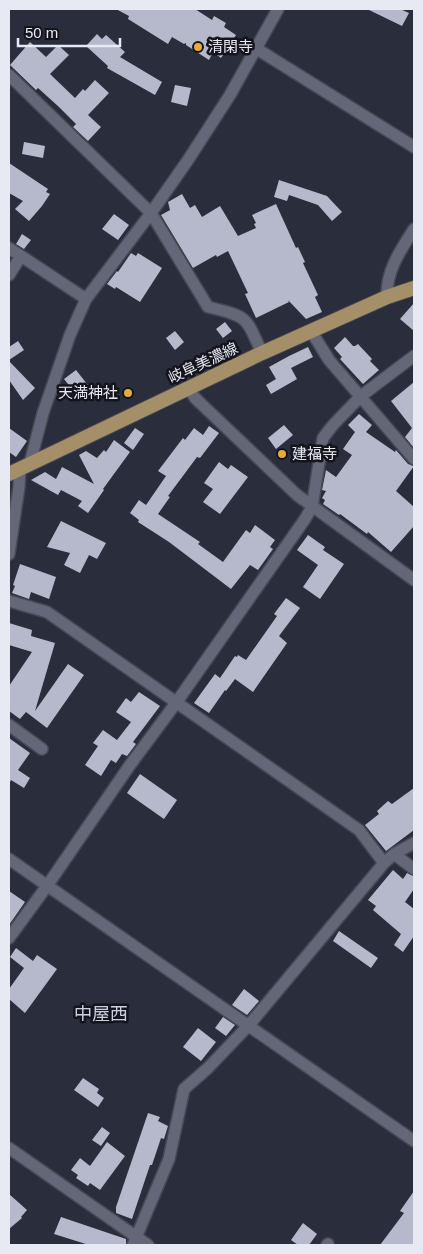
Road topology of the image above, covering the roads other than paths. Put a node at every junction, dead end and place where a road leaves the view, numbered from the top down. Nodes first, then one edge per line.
1 (278, 9) edge
2 (257, 49) junction
3 (9, 75) edge
4 (414, 147) edge
5 (151, 213) junction
6 (414, 229) edge
7 (9, 248) edge
8 (21, 256) junction
9 (9, 275) edge
10 (414, 288) edge
11 (387, 297) junction
12 (86, 298) junction
13 (311, 331) junction
14 (262, 353) junction
15 (414, 356) edge
16 (189, 388) junction
17 (361, 396) junction
18 (414, 459) edge
19 (20, 469) edge
20 (312, 507) junction
21 (9, 554) edge
22 (414, 580) edge
23 (9, 601) edge
24 (176, 703) junction
25 (9, 726) edge
26 (42, 749) dead end
27 (414, 843) edge
28 (394, 854) junction
29 (9, 859) edge
30 (384, 863) junction
31 (414, 868) edge
32 (47, 886) junction
33 (9, 938) edge
34 (249, 1025) junction
35 (414, 1141) edge
36 (9, 1148) edge
37 (135, 1241) edge
38 (148, 1245) edge

1 - 2 street
2 - 4 street
2 - 5 street
3 - 5 street
5 - 12 street
5 - 14 street
6 - 11 street
7 - 8 street
8 - 9 street
8 - 12 street
10 - 11 main road, 岐阜美濃線
11 - 13 main road, 岐阜美濃線
12 - 19 street
13 - 14 main road, 岐阜美濃線
13 - 17 street
14 - 16 main road, 岐阜美濃線
15 - 17 street
16 - 19 main road, 岐阜美濃線
16 - 20 street
17 - 18 street
17 - 20 street
19 - 21 street
20 - 22 street
20 - 24 street
23 - 24 street
24 - 30 street
24 - 32 street
25 - 26 street
27 - 28 street
28 - 30 street
28 - 31 street
29 - 32 street
30 - 34 street
32 - 33 street
32 - 34 street
34 - 35 street
34 - 37 street
36 - 37 street
37 - 38 street

